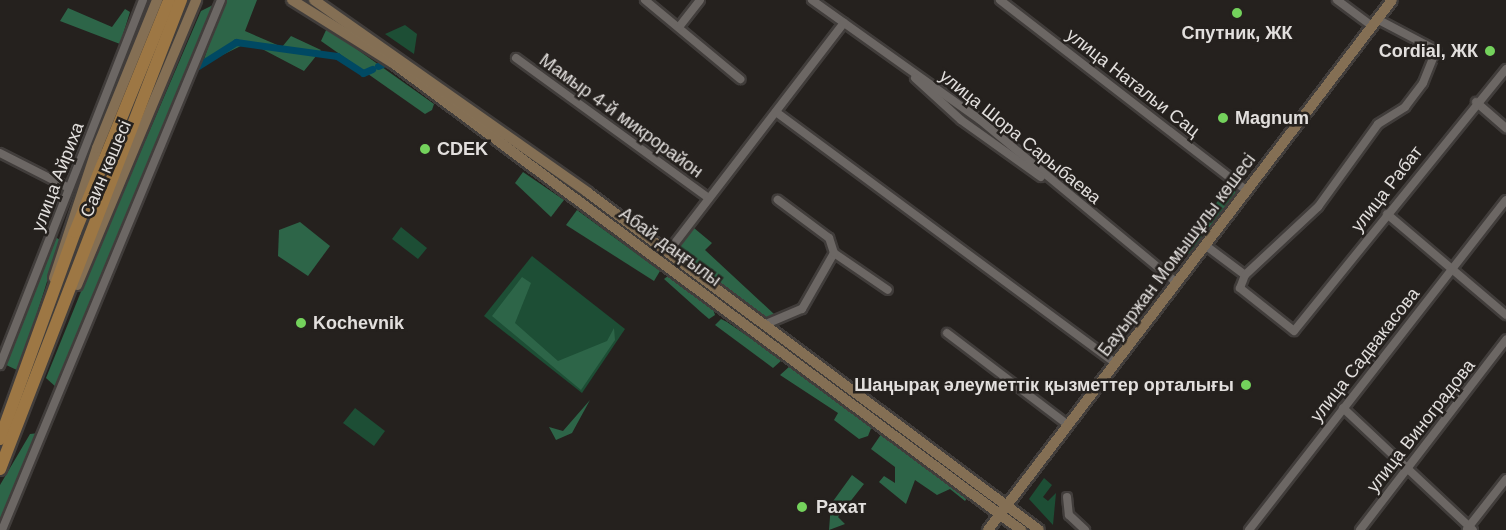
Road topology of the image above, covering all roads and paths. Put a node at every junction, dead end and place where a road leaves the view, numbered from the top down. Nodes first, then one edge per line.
1 (143, 0) edge
2 (157, 0) edge
3 (169, 0) edge
4 (181, 0) edge
5 (196, 0) edge
6 (202, 0) edge
7 (221, 0) edge
8 (292, 0) edge
9 (314, 0) edge
10 (645, 0) edge
11 (700, 0) edge
12 (812, 0) edge
13 (1000, 0) edge
14 (1337, 0) edge
15 (1392, 0) edge
16 (191, 12) junction
17 (844, 23) junction
18 (1374, 23) junction
19 (680, 27) junction
20 (516, 58) dead end
21 (1506, 69) edge
22 (740, 79) dead end
23 (1476, 102) junction
24 (776, 112) junction
25 (1506, 128) edge
26 (92, 146) junction
27 (0, 153) edge
28 (69, 188) junction
29 (1246, 190) junction
30 (709, 198) junction
31 (778, 200) dead end
32 (1506, 200) edge
33 (1387, 214) junction
34 (1205, 245) junction
35 (668, 252) junction
36 (834, 253) junction
37 (1452, 270) junction
38 (1245, 275) junction
39 (1177, 283) junction
40 (888, 290) dead end
41 (48, 304) junction
42 (1506, 315) edge
43 (766, 324) junction
44 (947, 333) dead end
45 (1506, 340) edge
46 (48, 352) junction
47 (1115, 363) junction
48 (0, 365) edge
49 (1342, 408) junction
50 (1068, 425) junction
51 (1, 433) edge
52 (1409, 467) junction
53 (0, 469) edge
54 (1506, 479) edge
55 (1067, 497) dead end
56 (1004, 509) junction
57 (1469, 529) edge
58 (2, 530) edge
59 (988, 530) edge
60 (1021, 530) edge
61 (1039, 530) edge
62 (1085, 530) edge
63 (1249, 530) edge
64 (1360, 530) edge

1 - 26 street, улица Айриха
2 - 26 main road, Саин көшесі
3 - 41 main road, Саин көшесі
4 - 46 main road, Саин көшесі
5 - 16 main road, Саин көшесі
6 - 16 main road
7 - 58 street
8 - 56 main road, Абай даңғылы
9 - 35 main road, Абай даңғылы
10 - 19 street
11 - 19 street
12 - 17 street, улица Шора Сарыбаева
13 - 29 street, улица Натальи Сац
14 - 18 street
15 - 18 main road, Бауыржан Момышұлы көшесі
16 - 46 main road, Саин көшесі
17 - 24 street
17 - 39 street, улица Шора Сарыбаева
18 - 29 main road, Бауыржан Момышұлы көшесі
18 - 38 street
19 - 22 street
20 - 30 street, Мамыр 4-й микрорайон
21 - 23 street, улица Рабат
23 - 25 street
23 - 33 street, улица Рабат
24 - 30 street
24 - 47 street
26 - 28 street, улица Айриха
26 - 41 main road, Саин көшесі
27 - 28 street
28 - 48 street, улица Айриха
29 - 34 main road, Бауыржан Момышұлы көшесі
30 - 35 street
31 - 36 street
32 - 37 street, улица Садвакасова
33 - 37 street
33 - 38 street, улица Рабат
34 - 38 street
34 - 39 main road, Бауыржан Момышұлы көшесі
35 - 43 main road, Абай даңғылы
36 - 40 street
36 - 43 street
37 - 42 street
37 - 49 street, улица Садвакасова
39 - 47 main road, Бауыржан Момышұлы көшесі
41 - 51 main road, Саин көшесі
43 - 56 main road, Абай даңғылы
44 - 50 street
45 - 52 street, улица Виноградова
46 - 53 main road, Саин көшесі
47 - 50 main road, Бауыржан Момышұлы көшесі
49 - 52 street
49 - 63 street, улица Садвакасова
50 - 56 main road, Бауыржан Момышұлы көшесі
52 - 57 street
52 - 64 street, улица Виноградова
54 - 57 street
55 - 62 street
56 - 59 main road, Бауыржан Момышұлы көшесі
56 - 60 main road, Абай даңғылы
56 - 61 main road, Абай даңғылы

